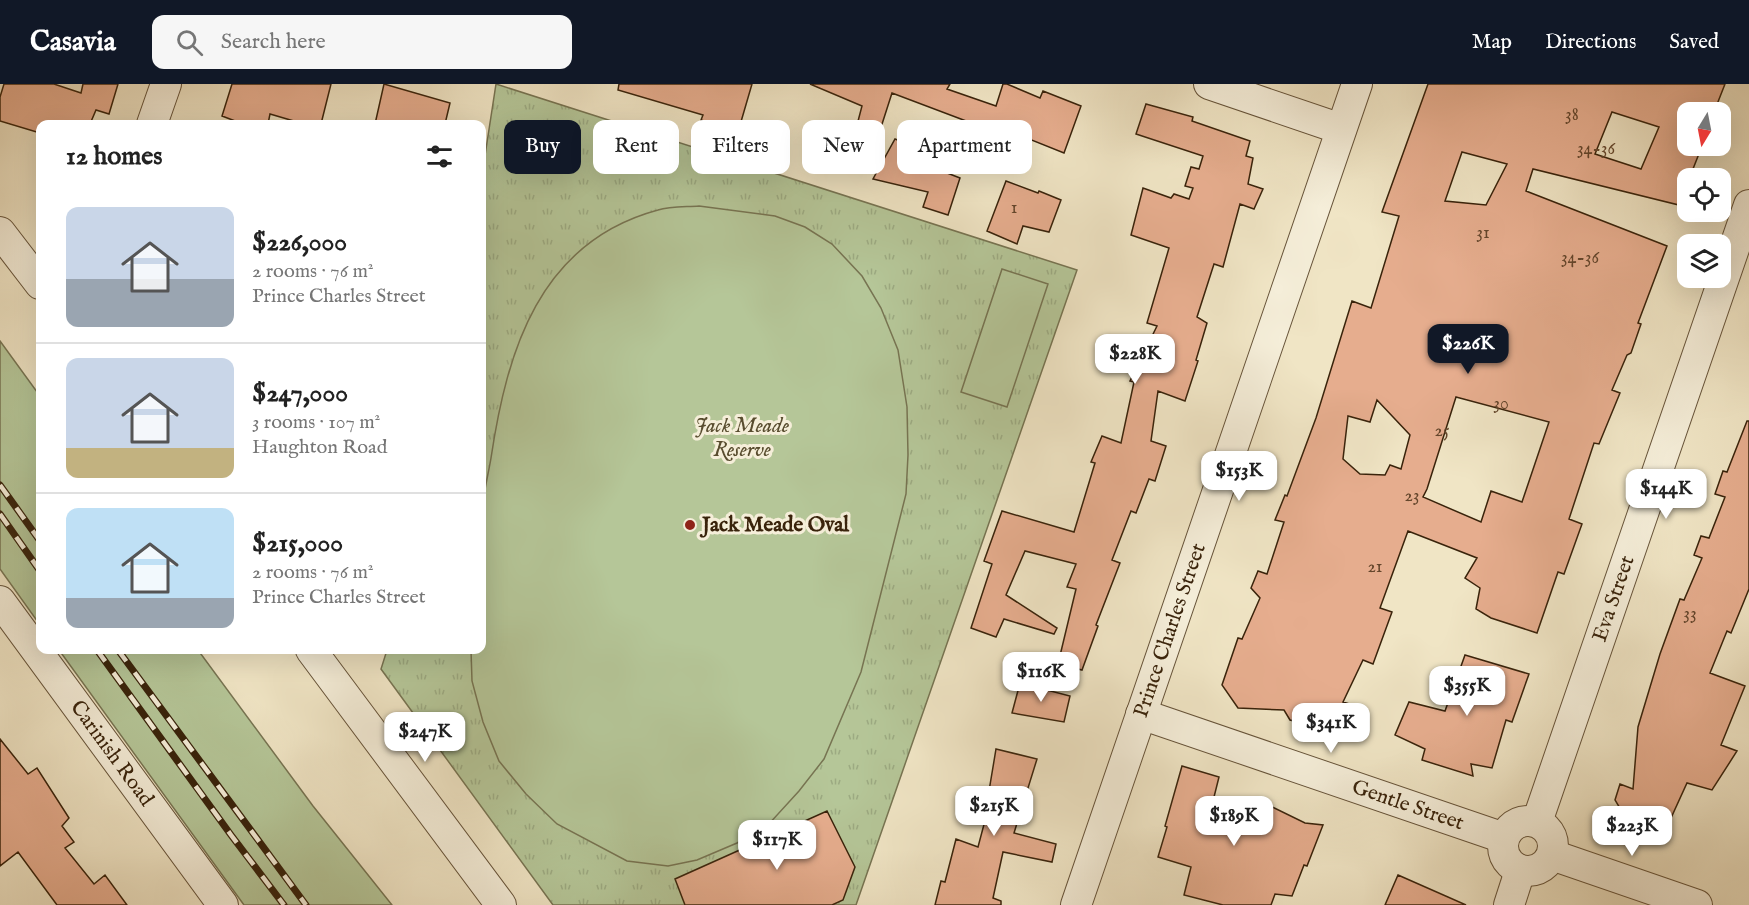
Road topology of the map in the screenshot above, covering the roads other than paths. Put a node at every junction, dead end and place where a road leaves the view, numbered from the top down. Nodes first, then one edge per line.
1 (165, 84) edge
2 (1209, 84) edge
3 (1357, 84) edge
4 (153, 120) edge
5 (1341, 129) junction
6 (1749, 205) edge
7 (0, 231) edge
8 (36, 279) edge
9 (0, 602) edge
10 (36, 651) edge
11 (38, 654) edge
12 (314, 654) edge
13 (1141, 714) junction
14 (1537, 822) junction
15 (1504, 838) junction
16 (1552, 855) junction
17 (1520, 871) junction
18 (223, 905) edge
19 (501, 905) edge
20 (1076, 905) edge
21 (1509, 905) edge
22 (1697, 905) edge

1 - 4 street
2 - 5 street
3 - 5 street, Prince Charles Street
5 - 13 street, Prince Charles Street
6 - 14 street, Eva Street
7 - 8 street
9 - 10 street, Carinish Road
11 - 18 street, Carinish Road
12 - 19 street
13 - 15 street, Gentle Street
13 - 20 street, Prince Charles Street
14 - 15 street
14 - 16 street
15 - 17 street
16 - 17 street
16 - 22 street
17 - 21 street

